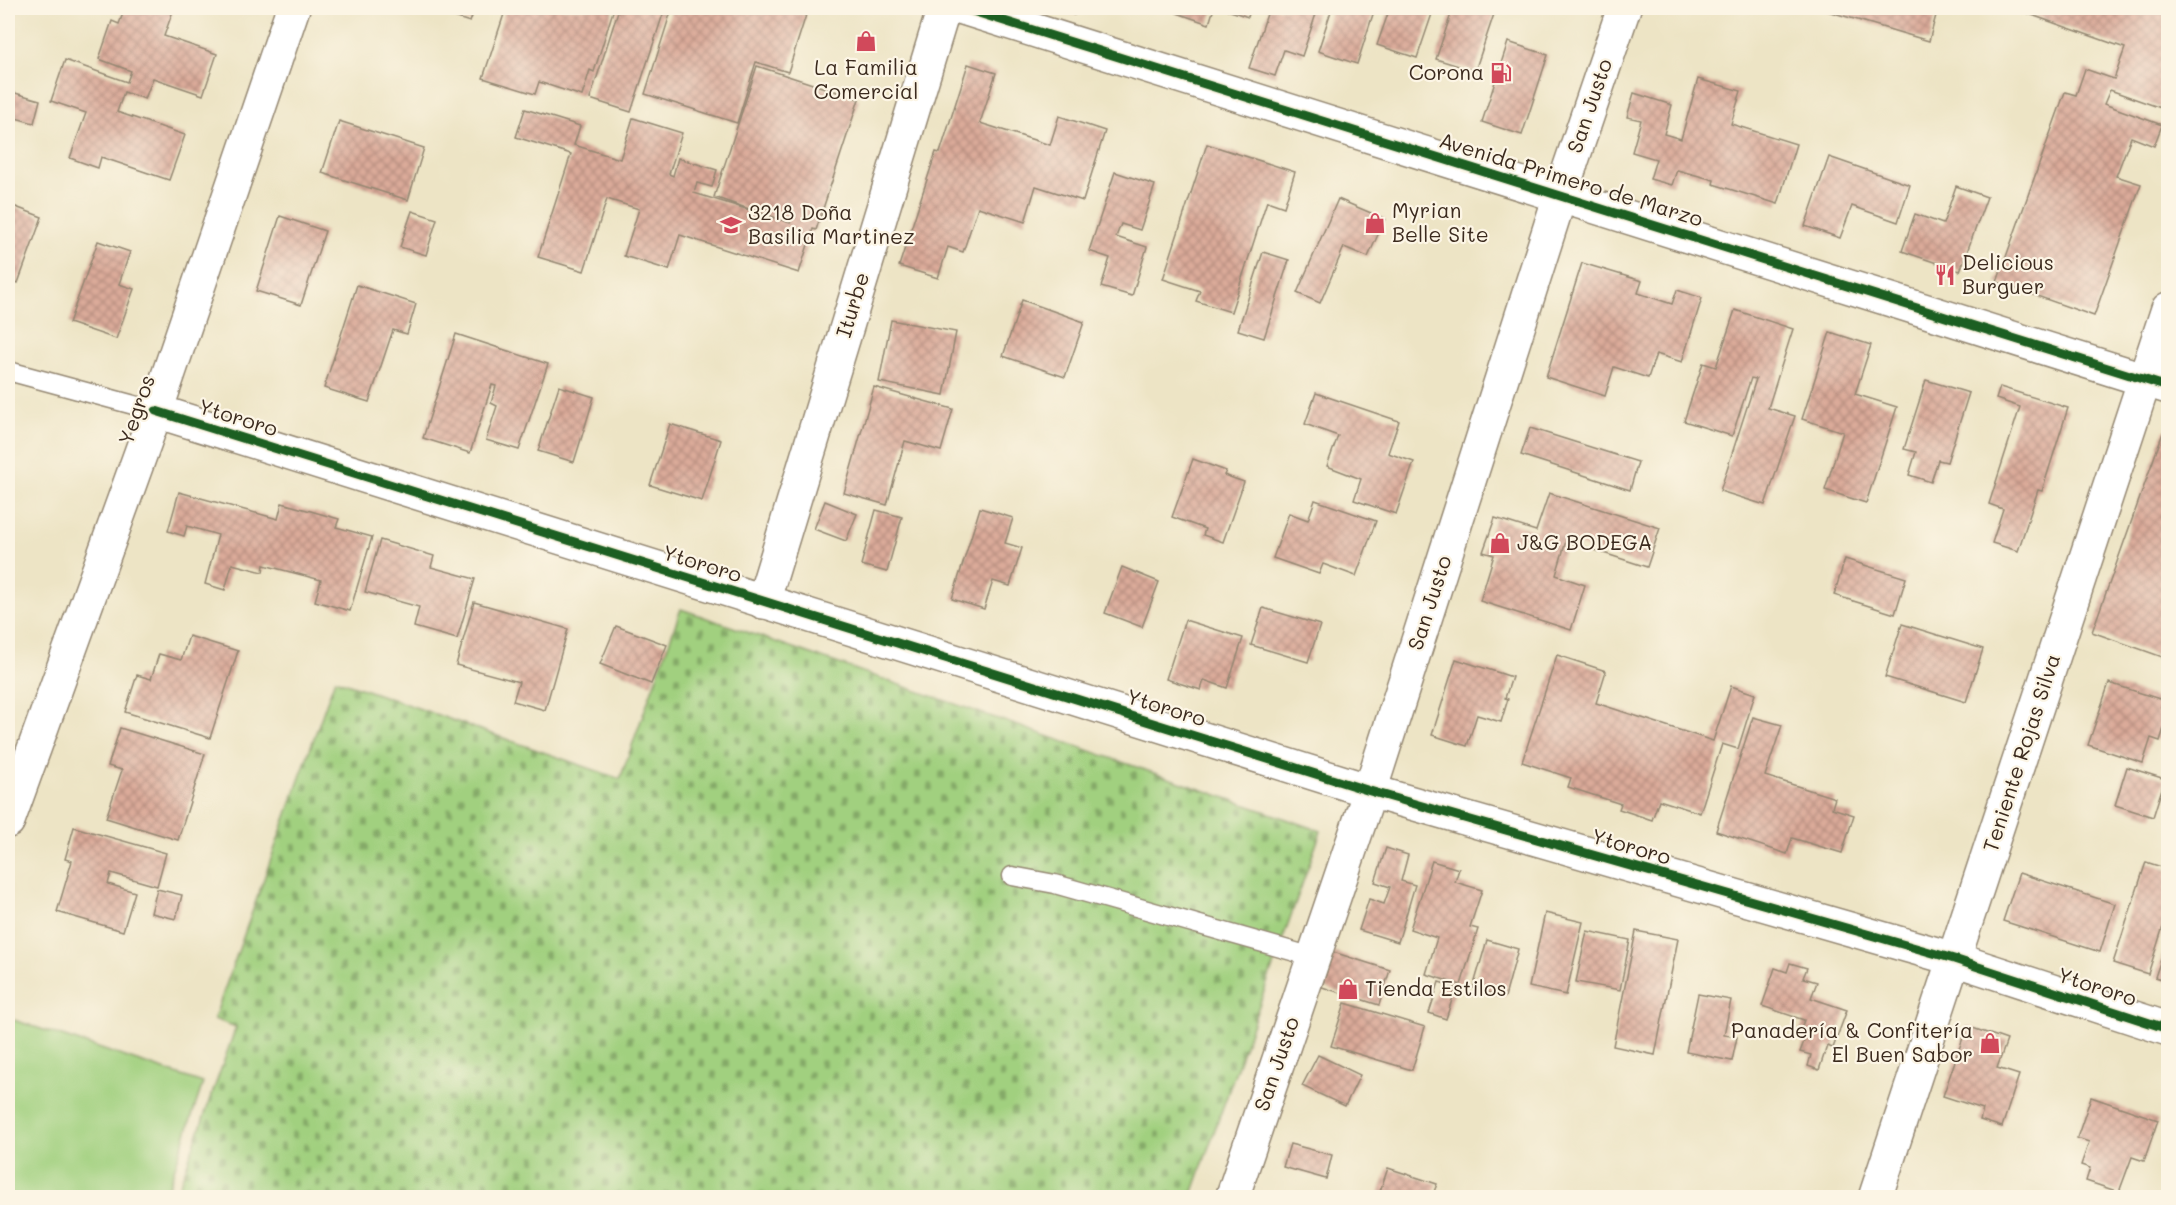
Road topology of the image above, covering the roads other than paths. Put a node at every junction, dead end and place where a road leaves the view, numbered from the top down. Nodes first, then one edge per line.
1 (293, 8) edge
2 (944, 8) edge
3 (963, 8) edge
4 (1623, 8) edge
5 (1560, 196) junction
6 (2169, 309) edge
7 (8, 369) edge
8 (2157, 384) edge
9 (156, 411) junction
10 (763, 602) junction
11 (1370, 791) junction
12 (8, 821) edge
13 (1012, 876) dead end
14 (1313, 957) junction
15 (1954, 959) junction
16 (2169, 1029) edge
17 (1232, 1197) edge
18 (1875, 1197) edge

1 - 9 street, Yegros
2 - 10 street, Iturbe
3 - 5 street, Avenida Primero de Marzo
4 - 5 street, San Justo
5 - 8 street, Avenida Primero de Marzo
5 - 11 street, San Justo
6 - 8 street, Teniente Rojas Silva
7 - 9 lane
8 - 15 street, Teniente Rojas Silva
9 - 10 street, Ytororo
9 - 12 street, Yegros
10 - 11 street, Ytororo
11 - 14 street, San Justo
11 - 15 street, Ytororo
13 - 14 lane
14 - 17 street, San Justo
15 - 16 street, Ytororo
15 - 18 street, Teniente Rojas Silva

